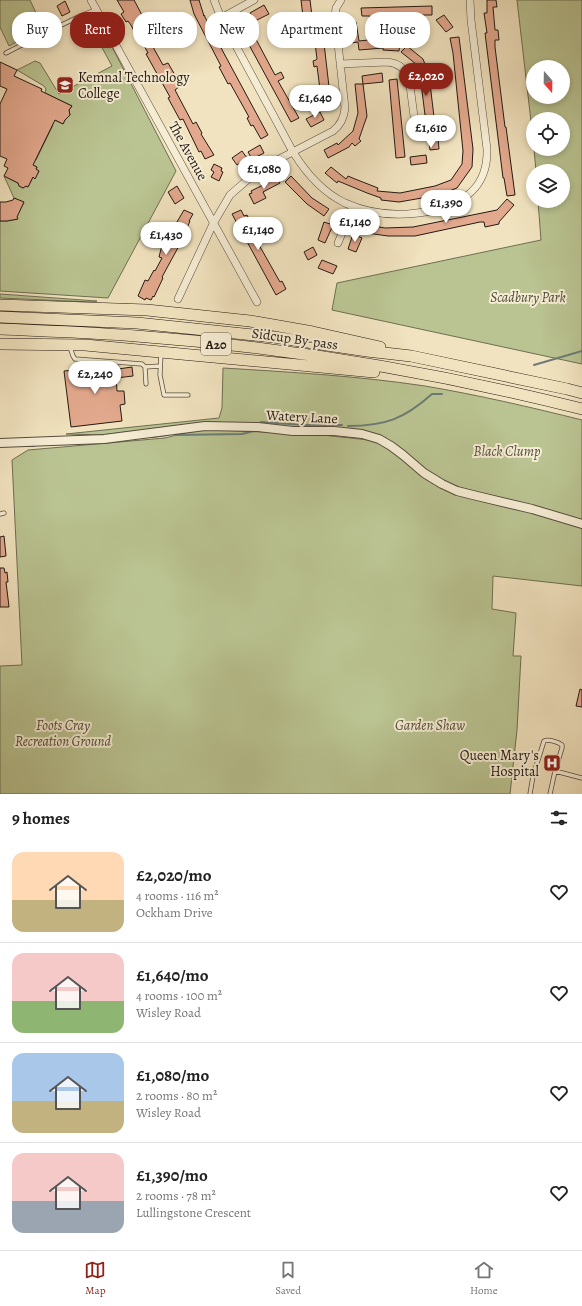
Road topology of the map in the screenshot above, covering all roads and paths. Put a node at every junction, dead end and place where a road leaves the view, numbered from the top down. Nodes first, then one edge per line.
1 (91, 0) edge
2 (214, 0) edge
3 (254, 0) edge
4 (341, 0) edge
5 (470, 0) edge
6 (97, 11) joint
7 (219, 12) edge
8 (232, 12) edge
9 (70, 21) edge
10 (237, 48) edge
11 (6, 53) dead end
12 (340, 64) junction
13 (415, 124) dead end
14 (293, 152) junction
15 (353, 206) junction
16 (213, 224) junction
17 (338, 243) dead end
18 (178, 300) dead end
19 (256, 302) dead end
20 (0, 305) edge
21 (0, 317) edge
22 (0, 329) edge
23 (0, 344) edge
24 (69, 345) junction
25 (161, 352) junction
26 (411, 356) junction
27 (160, 366) junction
28 (145, 367) junction
29 (430, 376) junction
30 (146, 384) dead end
31 (582, 392) edge
32 (188, 395) dead end
33 (554, 402) junction
34 (582, 409) edge
35 (582, 413) edge
36 (0, 443) edge
37 (582, 524) edge
38 (555, 771) junction
39 (582, 778) edge
40 (530, 794) edge
41 (550, 794) edge

1 - 6 street, The Avenue
2 - 7 street
3 - 8 street
4 - 12 street
5 - 15 street
6 - 16 street, The Avenue
9 - 11 lane
10 - 14 street
12 - 13 street
12 - 14 street
14 - 15 street
14 - 16 street
15 - 17 street
16 - 18 street
16 - 19 street, The Avenue
20 - 26 highway, A20
21 - 26 highway, Sidcup By-pass / A20
22 - 29 highway, Sidcup By-pass / A20
23 - 24 highway, A20
24 - 25 highway, A20
24 - 28 lane
25 - 27 lane
25 - 29 highway, A20
26 - 31 highway, Sidcup By-pass / A20
27 - 28 lane
27 - 32 lane
28 - 30 lane
29 - 33 highway, Sidcup By-pass / A20
33 - 34 highway, Sidcup By-pass / A20
33 - 35 highway, A20
36 - 37 street, Watery Lane
38 - 39 lane
38 - 40 lane
38 - 41 lane

